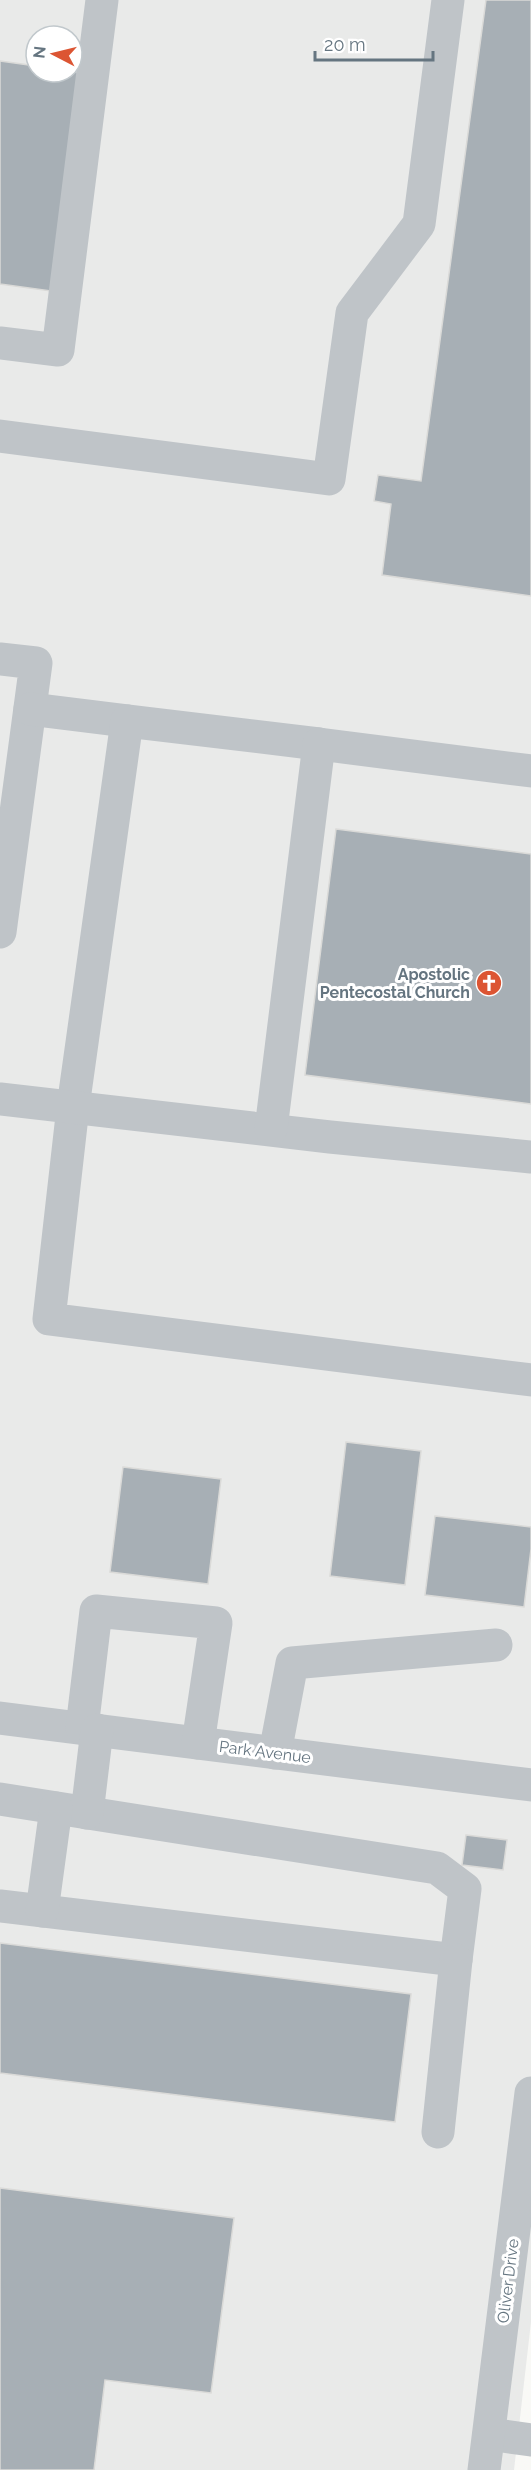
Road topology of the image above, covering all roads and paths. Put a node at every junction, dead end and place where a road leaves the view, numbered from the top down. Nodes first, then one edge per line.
1 (102, 0) edge
2 (448, 0) edge
3 (0, 343) edge
4 (0, 436) edge
5 (0, 658) edge
6 (30, 709) junction
7 (127, 721) junction
8 (318, 744) junction
9 (531, 771) edge
10 (7, 830) edge
11 (3, 887) edge
12 (0, 932) edge
13 (0, 1099) edge
14 (73, 1107) junction
15 (271, 1130) junction
16 (531, 1157) edge
17 (531, 1380) edge
18 (496, 1645) dead end
19 (0, 1718) edge
20 (90, 1729) junction
21 (198, 1743) junction
22 (275, 1753) junction
23 (531, 1785) edge
24 (0, 1799) edge
25 (72, 1811) junction
26 (0, 1906) edge
27 (42, 1911) junction
28 (456, 1960) junction
29 (531, 2093) edge
30 (438, 2132) dead end
31 (489, 2434) junction
32 (531, 2440) edge
33 (484, 2470) edge

1 - 3 street
2 - 4 street
5 - 6 street
6 - 7 street
6 - 10 street
7 - 8 street
7 - 14 street
8 - 9 street
8 - 15 street
10 - 11 street
11 - 12 street
13 - 14 street
14 - 15 street
14 - 17 street
15 - 16 street
18 - 22 street
19 - 20 street, Park Avenue
20 - 21 street, Park Avenue
20 - 21 street
20 - 25 street
21 - 22 street, Park Avenue
22 - 23 street, Park Avenue
24 - 25 street
25 - 27 street
25 - 28 street
26 - 27 street
27 - 28 street
28 - 30 street
29 - 31 street, Oliver Drive
31 - 32 street
31 - 33 street, Oliver Drive

